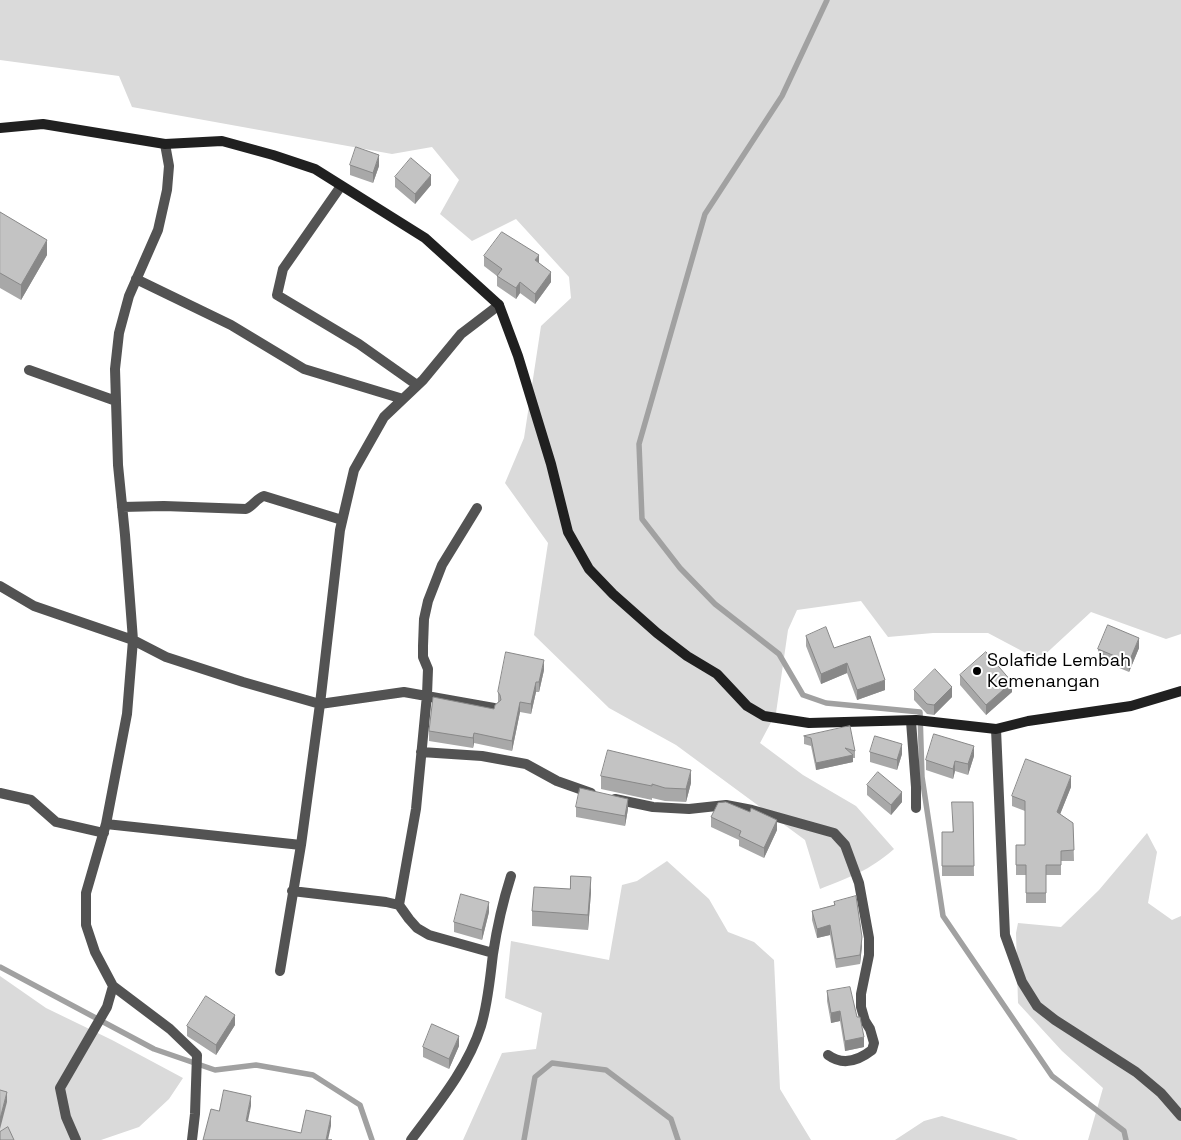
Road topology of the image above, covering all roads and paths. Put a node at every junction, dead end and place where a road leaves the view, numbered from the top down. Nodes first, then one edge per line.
1 (0, 128) edge
2 (165, 144) junction
3 (341, 186) junction
4 (136, 279) junction
5 (498, 306) junction
6 (29, 370) dead end
7 (417, 385) junction
8 (403, 399) junction
9 (116, 401) junction
10 (122, 507) junction
11 (477, 508) dead end
12 (342, 520) junction
13 (0, 586) edge
14 (132, 640) junction
15 (1181, 691) edge
16 (427, 695) junction
17 (320, 704) junction
18 (494, 708) edge
19 (913, 721) junction
20 (996, 729) junction
21 (421, 752) junction
22 (0, 793) edge
23 (916, 808) dead end
24 (105, 828) junction
25 (301, 845) junction
26 (511, 876) dead end
27 (292, 891) junction
28 (399, 905) junction
29 (493, 953) junction
30 (280, 971) dead end
31 (113, 986) junction
32 (828, 1055) dead end
33 (1181, 1116) edge
34 (76, 1140) edge
35 (192, 1140) edge
36 (411, 1140) edge

1 - 2 street
2 - 3 street
2 - 4 street
3 - 5 street
3 - 7 street
4 - 8 street
4 - 9 street
5 - 7 street
5 - 19 street
6 - 9 street
7 - 8 street
8 - 12 street
9 - 10 street
10 - 12 street
10 - 14 street
11 - 16 street
12 - 17 street
13 - 14 street
14 - 17 street
14 - 24 street
15 - 20 street
16 - 17 street
16 - 18 street
16 - 21 street
17 - 25 street
19 - 20 street
19 - 23 street
20 - 33 street
21 - 28 street
21 - 32 street
22 - 24 street
24 - 25 street
24 - 31 street
25 - 27 street
26 - 29 street
27 - 28 street
27 - 30 street
28 - 29 street
29 - 36 street
31 - 34 street
31 - 35 street

